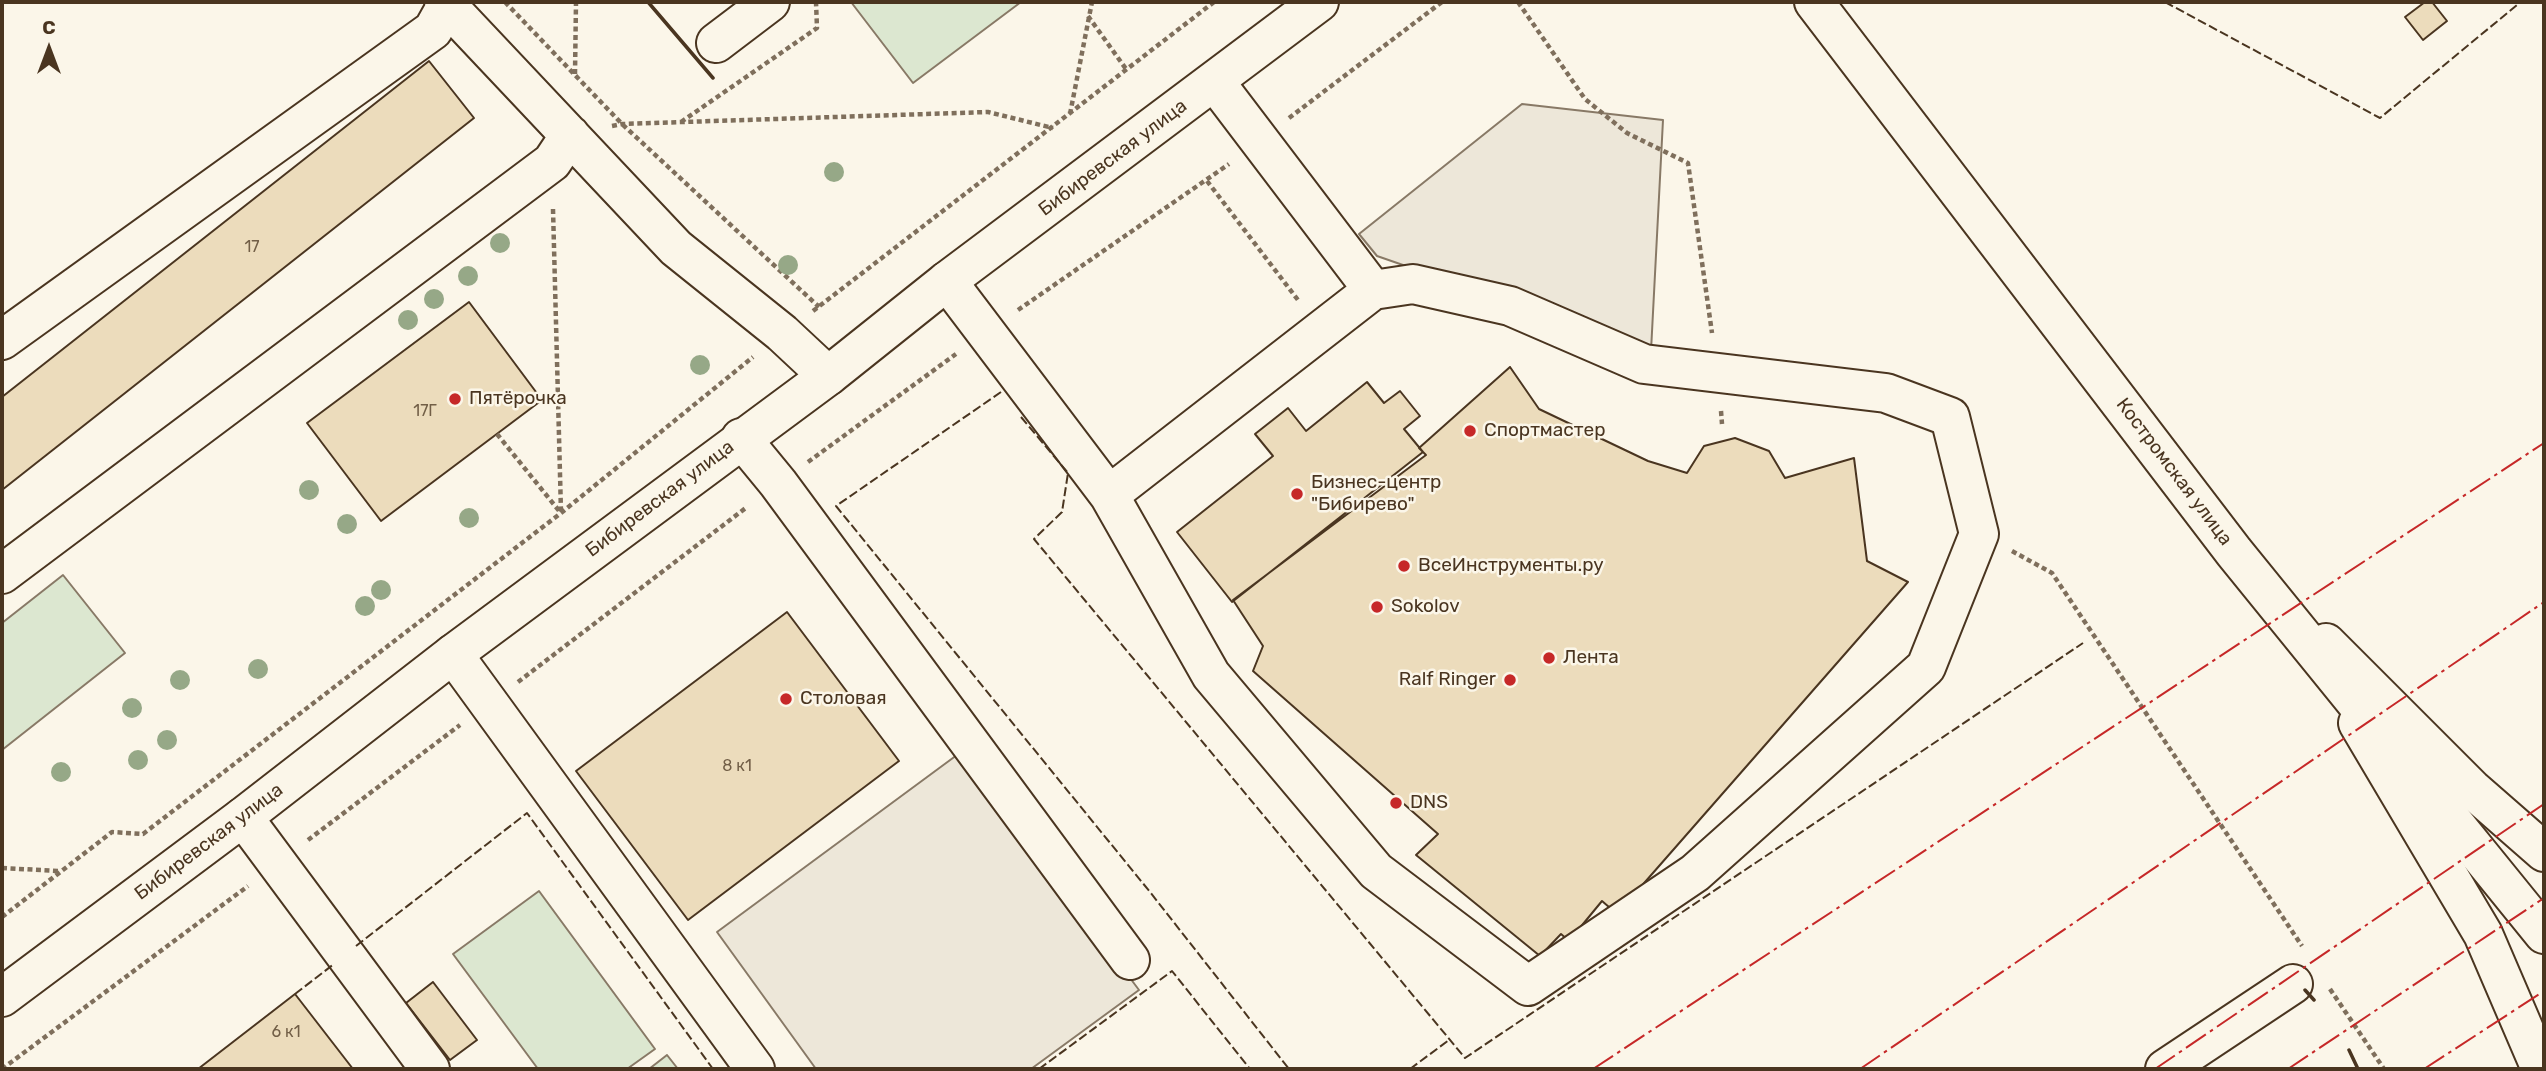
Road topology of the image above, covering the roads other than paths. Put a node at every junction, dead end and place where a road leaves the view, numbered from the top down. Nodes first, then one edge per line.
1 (770, 2) edge
2 (1320, 2) edge
3 (1814, 2) edge
4 (446, 3) edge
5 (716, 43) dead end
6 (1215, 82) junction
7 (561, 148) junction
8 (947, 281) junction
9 (1373, 290) junction
10 (2, 340) edge
11 (828, 376) junction
12 (741, 438) junction
13 (1110, 495) junction
14 (2234, 552) junction
15 (2, 574) edge
16 (453, 654) junction
17 (2318, 655) junction
18 (243, 817) junction
19 (2544, 852) edge
20 (2544, 934) edge
21 (1130, 960) dead end
22 (2300, 969) road end
23 (2, 998) edge
24 (430, 1069) edge
25 (755, 1069) edge
26 (2165, 1069) edge
27 (2541, 1069) edge

1 - 5 main road
2 - 6 main road, Бибиревская улица
3 - 14 main road, Костромская улица
4 - 7 main road
4 - 10 main road
6 - 8 main road, Бибиревская улица
6 - 9 main road
7 - 11 main road
7 - 15 main road
8 - 11 main road, Бибиревская улица
8 - 13 main road
9 - 13 main road
9 - 13 main road
11 - 12 main road, Бибиревская улица
12 - 16 main road, Бибиревская улица
12 - 21 main road
14 - 17 main road, Костромская улица
14 - 19 main road
16 - 18 main road, Бибиревская улица
16 - 25 main road
17 - 20 main road, Костромская улица
17 - 27 main road
18 - 23 main road, Бибиревская улица
18 - 24 main road
22 - 26 main road

